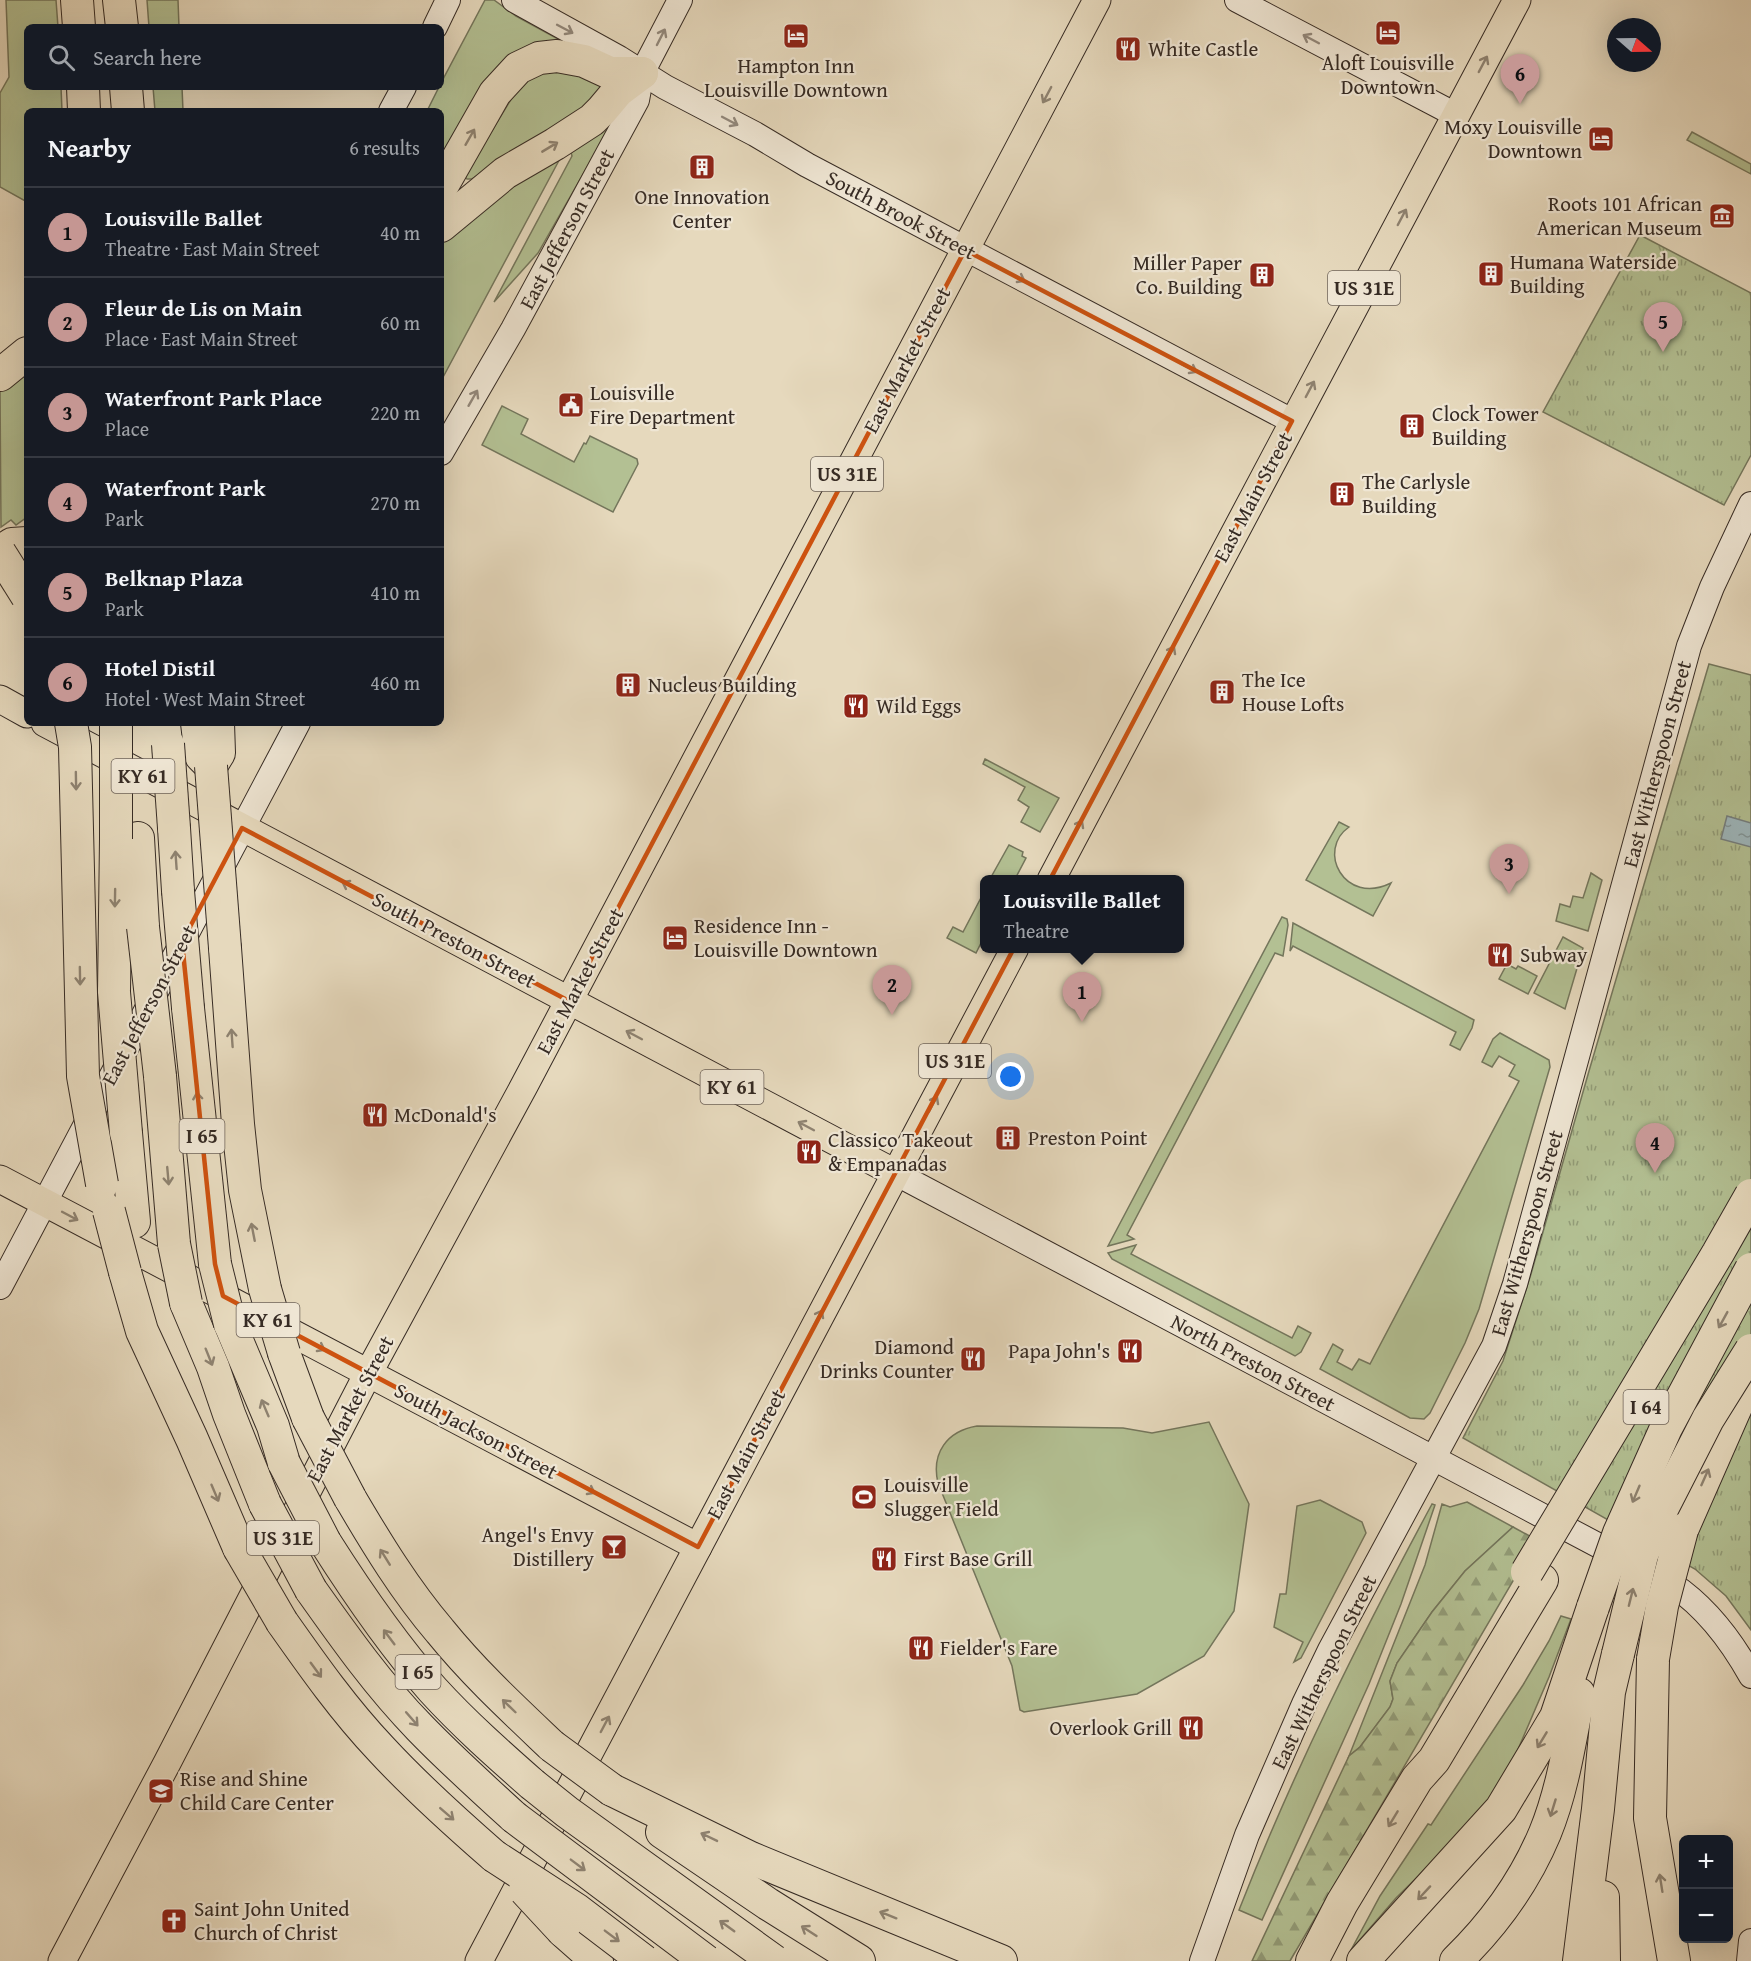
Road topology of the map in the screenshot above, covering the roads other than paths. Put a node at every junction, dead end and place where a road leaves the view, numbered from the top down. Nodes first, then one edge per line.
1 (77, 0) edge
2 (119, 0) edge
3 (448, 0) edge
4 (514, 0) edge
5 (680, 0) edge
6 (1097, 0) edge
7 (1237, 0) edge
8 (1517, 0) edge
9 (79, 24) edge
10 (122, 24) edge
11 (436, 24) edge
12 (642, 73) junction
13 (83, 90) edge
14 (126, 90) edge
15 (402, 90) edge
16 (84, 108) edge
17 (128, 108) edge
18 (393, 108) edge
19 (1456, 115) junction
20 (444, 183) edge
21 (444, 224) edge
22 (965, 250) junction
23 (24, 355) edge
24 (0, 375) edge
25 (1293, 421) junction
26 (444, 448) edge
27 (1751, 504) edge
28 (24, 543) edge
29 (24, 552) edge
30 (0, 553) edge
31 (0, 568) edge
32 (24, 591) edge
33 (0, 699) edge
34 (24, 712) edge
35 (51, 726) edge
36 (72, 726) edge
37 (197, 726) edge
38 (218, 726) edge
39 (296, 726) edge
40 (126, 730) edge
41 (167, 733) edge
42 (211, 766) junction
43 (242, 828) junction
44 (127, 838) junction
45 (1053, 875) edge
46 (1012, 953) edge
47 (569, 1001) junction
48 (895, 1173) junction
49 (0, 1179) edge
50 (1751, 1195) edge
51 (44, 1203) junction
52 (115, 1206) junction
53 (1751, 1235) edge
54 (1751, 1269) edge
55 (0, 1287) edge
56 (1751, 1350) edge
57 (1751, 1373) edge
58 (368, 1374) junction
59 (1433, 1458) junction
60 (698, 1547) junction
61 (1535, 1576) junction
62 (1593, 1607) junction
63 (1751, 1676) edge
64 (1609, 1692) junction
65 (612, 1790) junction
66 (494, 1856) junction
67 (1751, 1941) edge
68 (62, 1961) edge
69 (479, 1961) edge
70 (597, 1961) edge
71 (644, 1961) edge
72 (705, 1961) edge
73 (774, 1961) edge
74 (859, 1961) edge
75 (1002, 1961) edge
76 (1202, 1961) edge
77 (1312, 1961) edge
78 (1363, 1961) edge
79 (1456, 1961) edge
80 (1579, 1961) edge
81 (1604, 1961) edge
82 (1674, 1961) edge
83 (1749, 1961) edge

1 - 9 highway
2 - 10 highway
3 - 11 street
4 -> 12 street, South Brook Street
12 -> 5 street, East Jefferson Street
6 -> 22 main road, East Market Street / US 31E
19 -> 7 street
19 -> 8 main road, US 31E
20 -> 12 highway
21 -> 12 highway
12 -> 22 street, South Brook Street
26 -> 12 street, East Jefferson Street
13 - 16 highway
14 - 17 highway
15 - 18 street
25 -> 19 main road, East Main Street / US 31E
22 -> 25 street, South Brook Street
22 - 47 main road, East Market Street / US 31E
23 - 24 highway
45 -> 25 main road, East Main Street / US 31E
27 - 59 street, East Witherspoon Street
28 - 30 highway
29 - 31 street
30 - 32 highway, bridge
33 - 34 main road
35 - 43 main road, South Preston Street / KY 61
36 -> 52 highway, bridge
37 - 42 highway
38 - 42 highway
39 - 43 street, East Jefferson Street
40 - 44 highway, I 65
73 -> 41 highway, I 65, bridge
65 -> 42 highway, bridge
47 -> 43 main road, South Preston Street / KY 61
43 - 51 street, East Jefferson Street
44 -> 52 highway, bridge
44 -> 72 highway, I 65, bridge
48 -> 46 main road, East Main Street / US 31E
48 -> 47 main road, South Preston Street / KY 61
47 - 58 main road, East Market Street / US 31E
48 - 59 street, North Preston Street
60 -> 48 main road, East Main Street / US 31E
49 - 51 main road, South Jackson Street / KY 61
50 - 61 highway, bridge
51 - 55 street, East Jefferson Street
51 -> 58 main road, South Jackson Street / KY 61
52 -> 66 highway, bridge
53 - 61 highway, I 64
54 -> 62 highway, bridge
64 -> 56 highway, bridge
82 -> 57 highway, bridge
58 -> 60 main road, South Jackson Street / KY 61
58 - 68 main road, East Market Street / US 31E
59 - 63 street, North Preston Street
59 - 76 street, East Witherspoon Street
69 -> 60 main road, East Main Street / US 31E
61 -> 77 highway, I 64
62 -> 78 highway
62 -> 79 highway
64 - 80 highway
64 - 81 highway
74 -> 65 highway
75 -> 65 highway
66 - 70 highway, bridge
66 -> 71 highway, bridge
67 - 83 street

